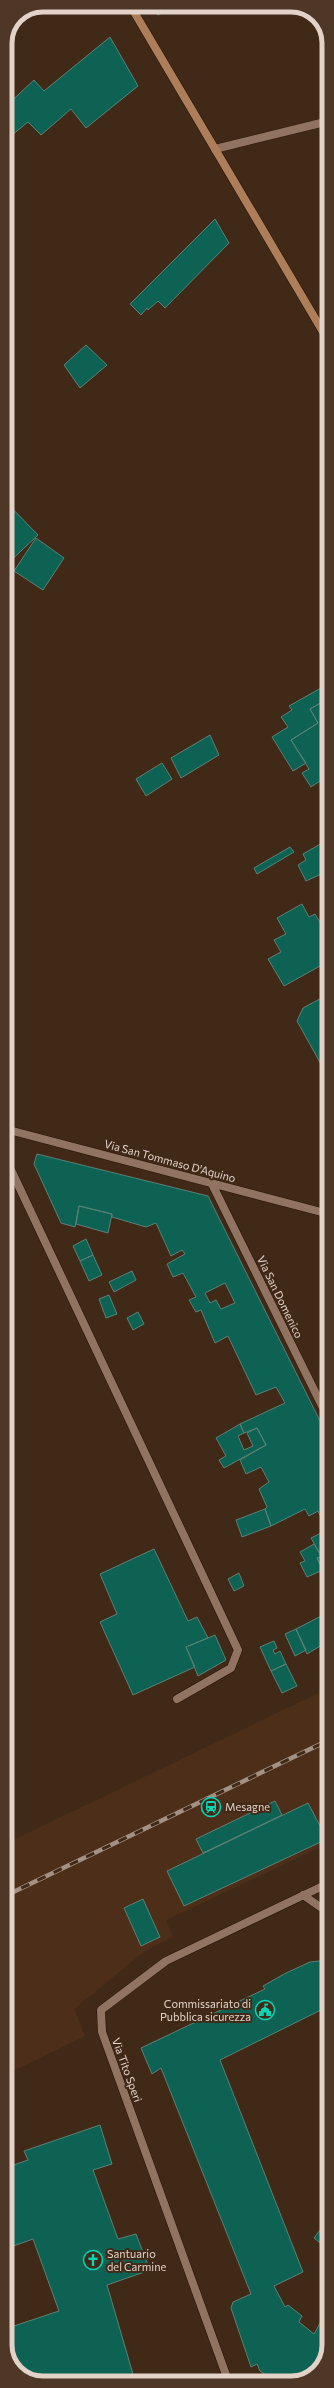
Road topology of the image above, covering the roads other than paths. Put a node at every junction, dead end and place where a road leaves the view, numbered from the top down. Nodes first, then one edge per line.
1 (134, 12) edge
2 (322, 123) edge
3 (215, 149) junction
4 (322, 330) edge
5 (12, 1131) edge
6 (12, 1172) edge
7 (212, 1184) junction
8 (322, 1212) edge
9 (322, 1406) edge
10 (177, 1699) dead end
11 (322, 1886) edge
12 (303, 1895) junction
13 (322, 1907) edge
14 (226, 2376) edge

1 - 3 main road
2 - 3 street
3 - 4 main road
5 - 7 street, Via San Tommaso D'Aquino
6 - 10 street
7 - 8 street, Via San Tommaso D'Aquino
7 - 9 street, Via San Domenico
11 - 12 street, Via Tito Speri
12 - 13 street
12 - 14 street, Via Tito Speri

